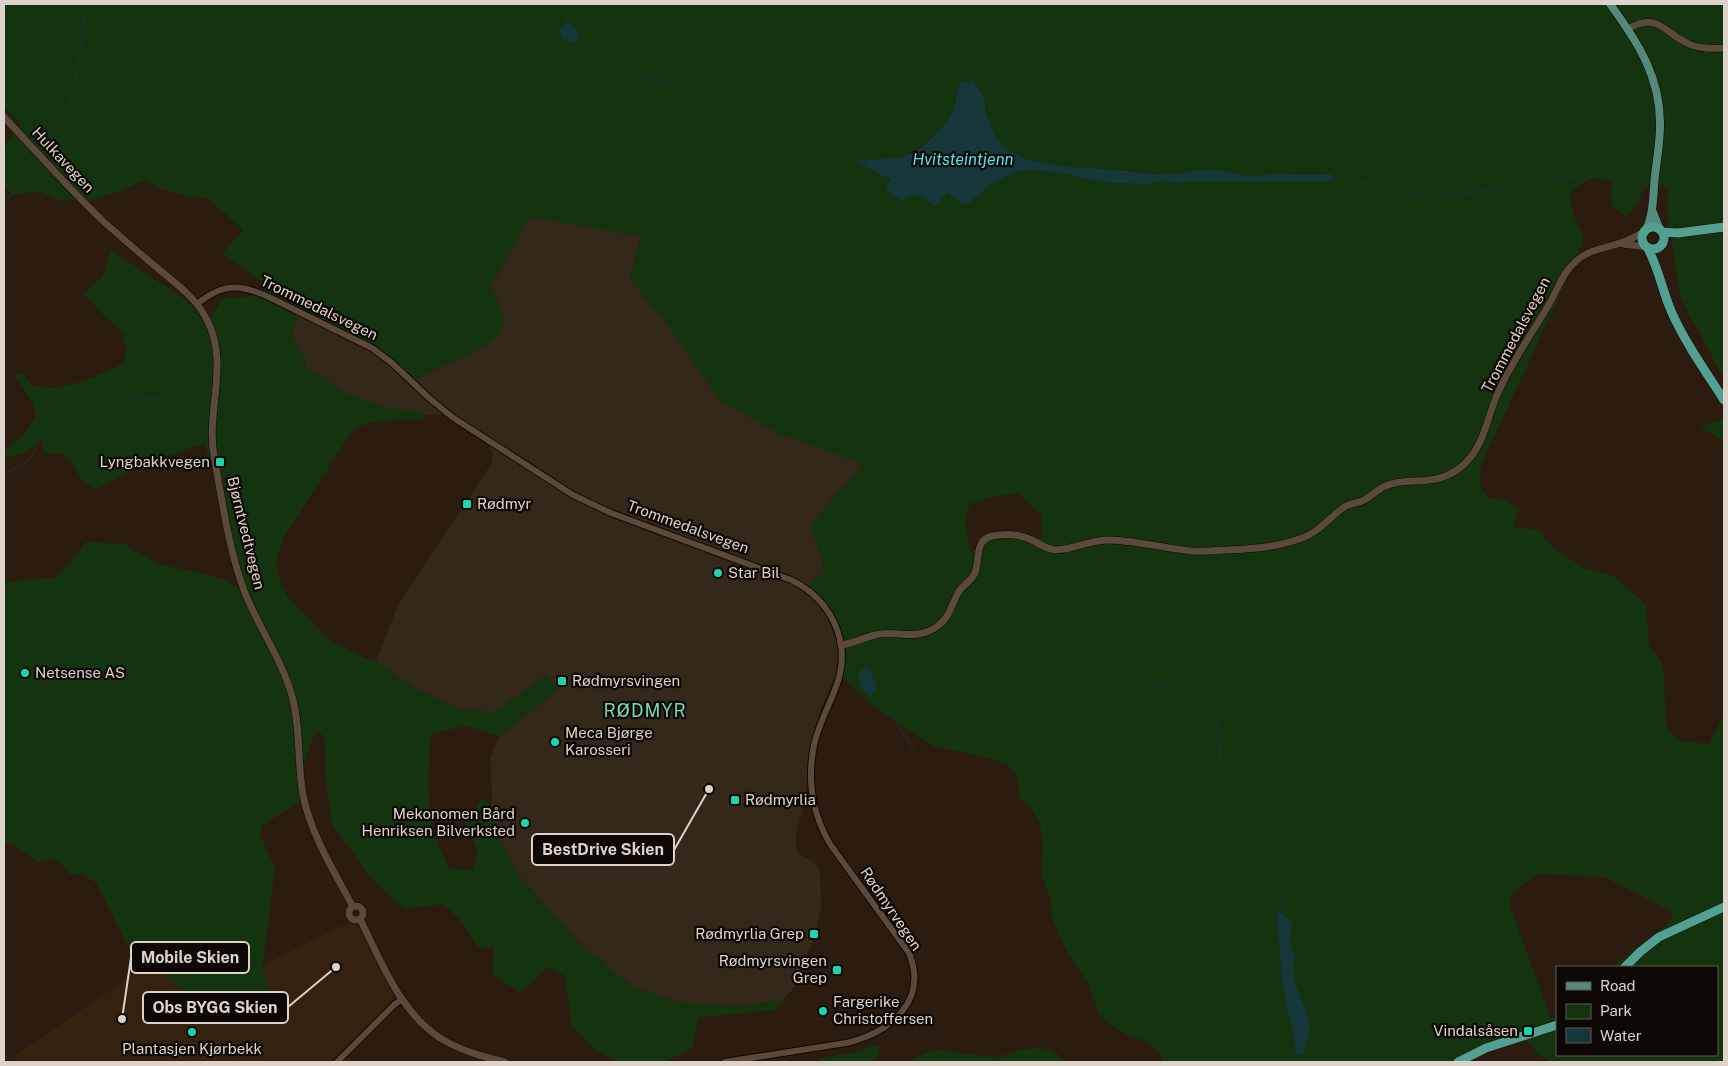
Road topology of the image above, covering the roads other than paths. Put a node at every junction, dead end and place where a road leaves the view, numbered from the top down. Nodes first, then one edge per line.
1 (1610, 4) edge
2 (1628, 29) junction
3 (1724, 48) edge
4 (4, 117) edge
5 (1652, 205) junction
6 (104, 221) joint
7 (1724, 227) edge
8 (1661, 231) junction
9 (1724, 231) edge
10 (1644, 232) junction
11 (1620, 244) junction
12 (1662, 244) junction
13 (1647, 247) junction
14 (1658, 269) junction
15 (197, 304) junction
16 (1724, 400) edge
17 (841, 645) junction
18 (1724, 908) edge
19 (1626, 966) edge
20 (402, 999) junction
21 (1556, 1025) edge
22 (337, 1062) edge
23 (505, 1062) edge
24 (725, 1062) edge
25 (1458, 1062) edge

1 - 2 main road
2 - 3 main road
2 - 5 main road
4 - 6 main road, Hulkavegen
5 - 8 main road
5 - 10 main road
6 - 15 main road, Bjørntvedtvegen
7 - 8 highway
8 - 10 highway
8 - 12 highway
9 - 12 highway
10 - 11 main road, Trommedalsvegen
10 - 13 highway
11 - 13 main road, Trommedalsvegen
11 - 17 main road, Trommedalsvegen
12 - 13 highway
12 - 14 highway
13 - 14 highway
14 - 16 highway
15 - 17 street, Trommedalsvegen
15 - 20 main road, Bjørntvedtvegen
17 - 24 street, Rødmyrvegen
18 - 19 highway
20 - 22 street
20 - 23 main road
21 - 25 highway

